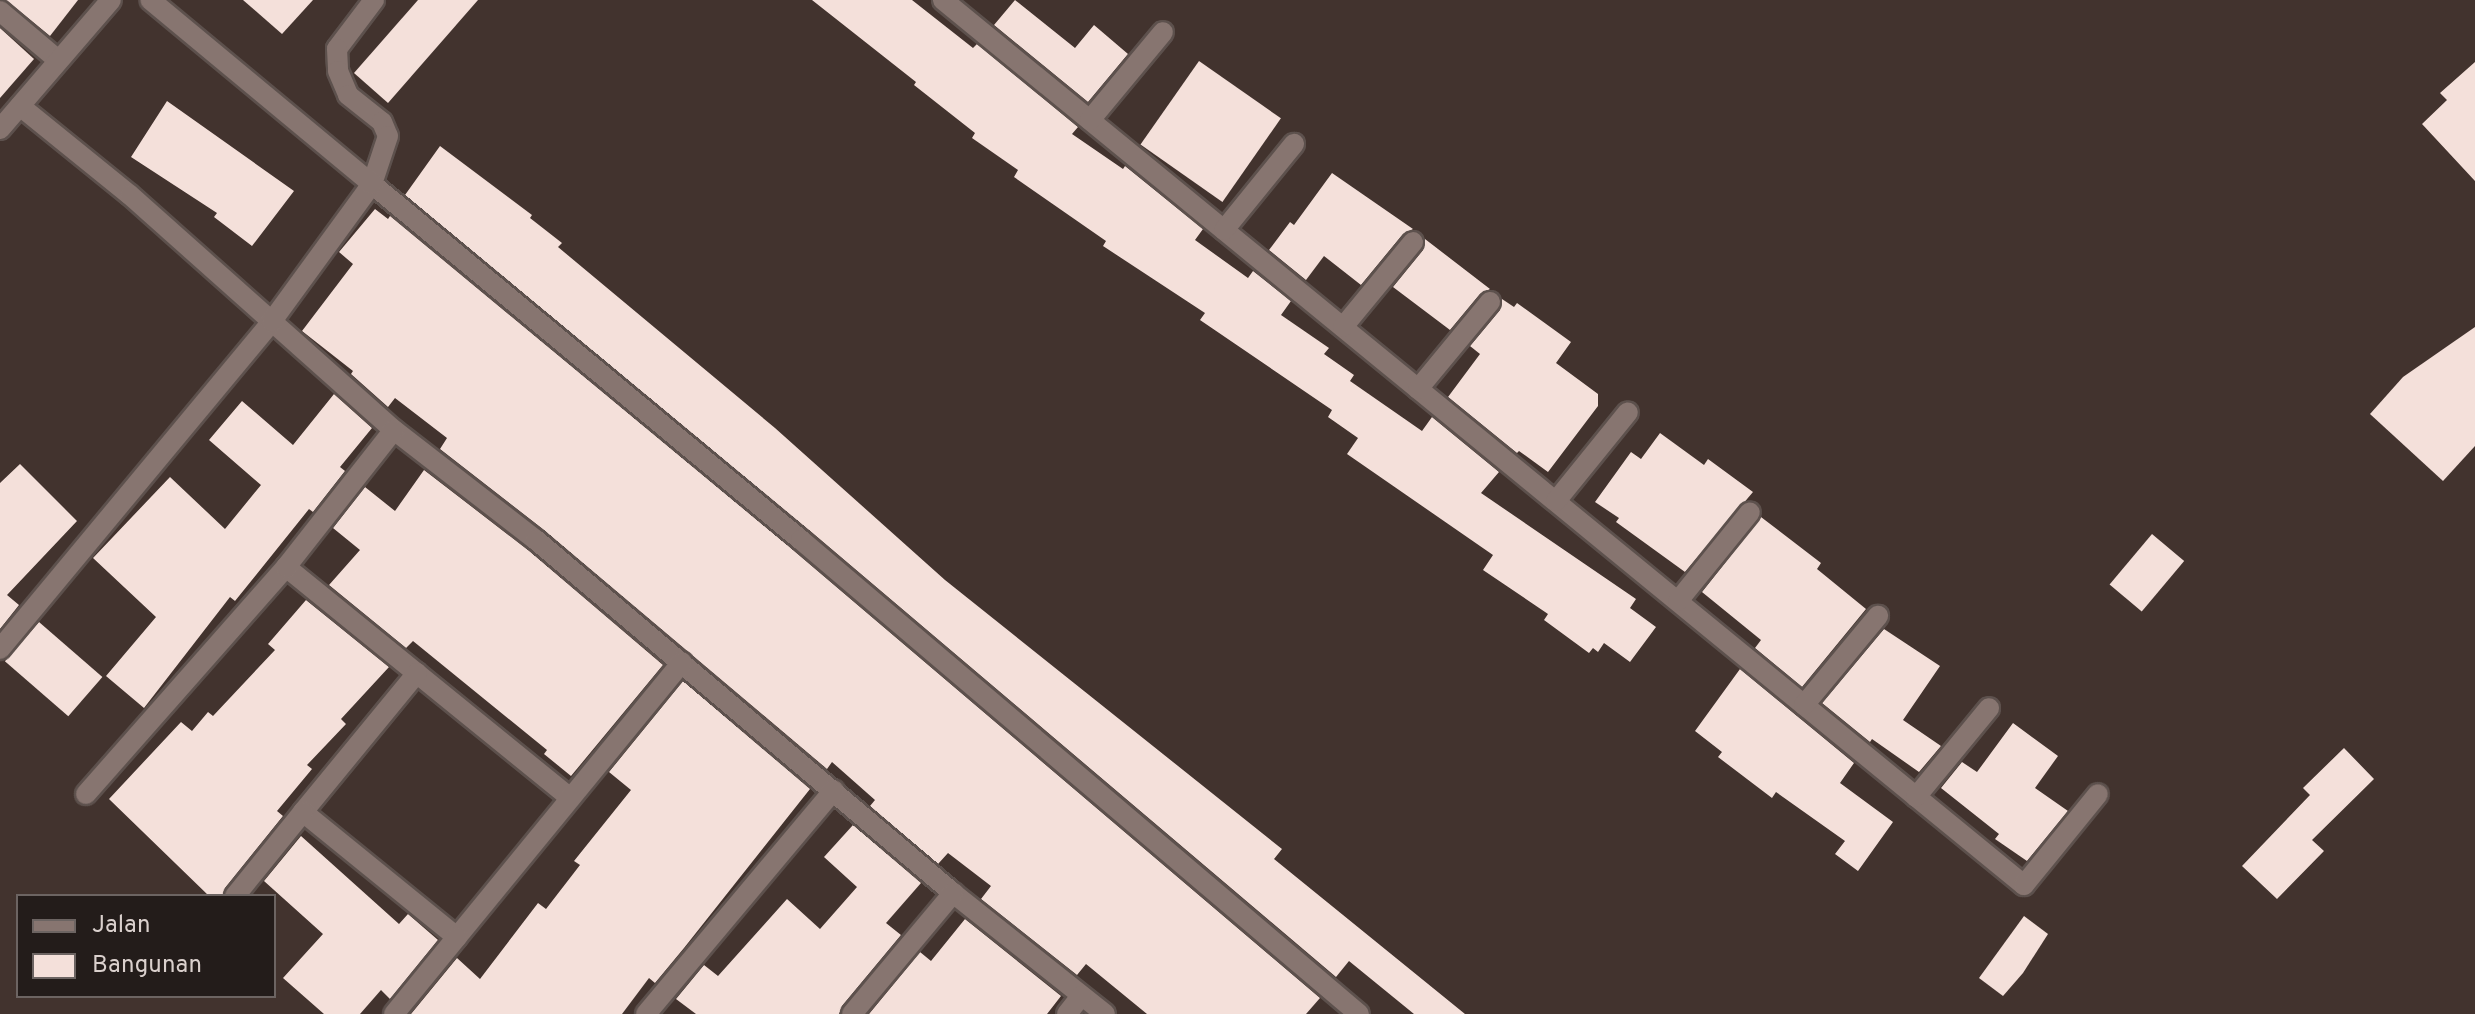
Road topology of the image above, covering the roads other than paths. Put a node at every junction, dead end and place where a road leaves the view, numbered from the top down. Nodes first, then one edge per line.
1 (111, 0) edge
2 (150, 0) edge
3 (374, 0) edge
4 (943, 0) edge
5 (969, 8) edge
6 (0, 11) edge
7 (1163, 32) dead end
8 (58, 60) junction
9 (20, 106) junction
10 (1090, 120) junction
11 (0, 129) edge
12 (1294, 144) dead end
13 (372, 184) junction
14 (1224, 230) junction
15 (1413, 242) dead end
16 (1490, 302) dead end
17 (272, 321) junction
18 (1343, 327) junction
19 (1418, 389) junction
20 (1628, 412) dead end
21 (394, 430) junction
22 (1556, 501) junction
23 (1750, 512) dead end
24 (286, 567) junction
25 (1678, 601) junction
26 (1878, 616) dead end
27 (0, 649) edge
28 (682, 662) junction
29 (417, 673) junction
30 (1804, 705) junction
31 (1989, 708) dead end
32 (834, 790) junction
33 (86, 794) dead end
34 (2098, 794) dead end
35 (1916, 797) junction
36 (570, 798) junction
37 (303, 812) junction
38 (953, 893) junction
39 (237, 894) edge
40 (457, 937) junction
41 (1081, 996) junction
42 (402, 1011) edge
43 (646, 1014) edge
44 (852, 1014) edge
45 (1067, 1014) edge
46 (1105, 1014) edge
47 (1359, 1014) edge

1 - 8 street
2 - 13 street
3 - 13 street
4 - 5 street
5 - 10 street
6 - 8 street
7 - 10 street
8 - 9 street
9 - 11 street
9 - 17 street
10 - 14 street
12 - 14 street
13 - 17 street
13 - 47 street
14 - 18 street
15 - 18 street
16 - 19 street
17 - 21 street
17 - 27 street
18 - 19 street
19 - 22 street
20 - 22 street
21 - 24 street
21 - 28 street
22 - 25 street
23 - 25 street
24 - 29 street
24 - 33 street
25 - 30 street
26 - 30 street
28 - 32 street
28 - 36 street
29 - 36 street
29 - 37 street
30 - 35 street
31 - 35 street
32 - 38 street
32 - 43 street
34 - 35 street
36 - 40 street
37 - 39 street
37 - 40 street
38 - 41 street
38 - 44 street
40 - 42 street
41 - 45 street
41 - 46 street

